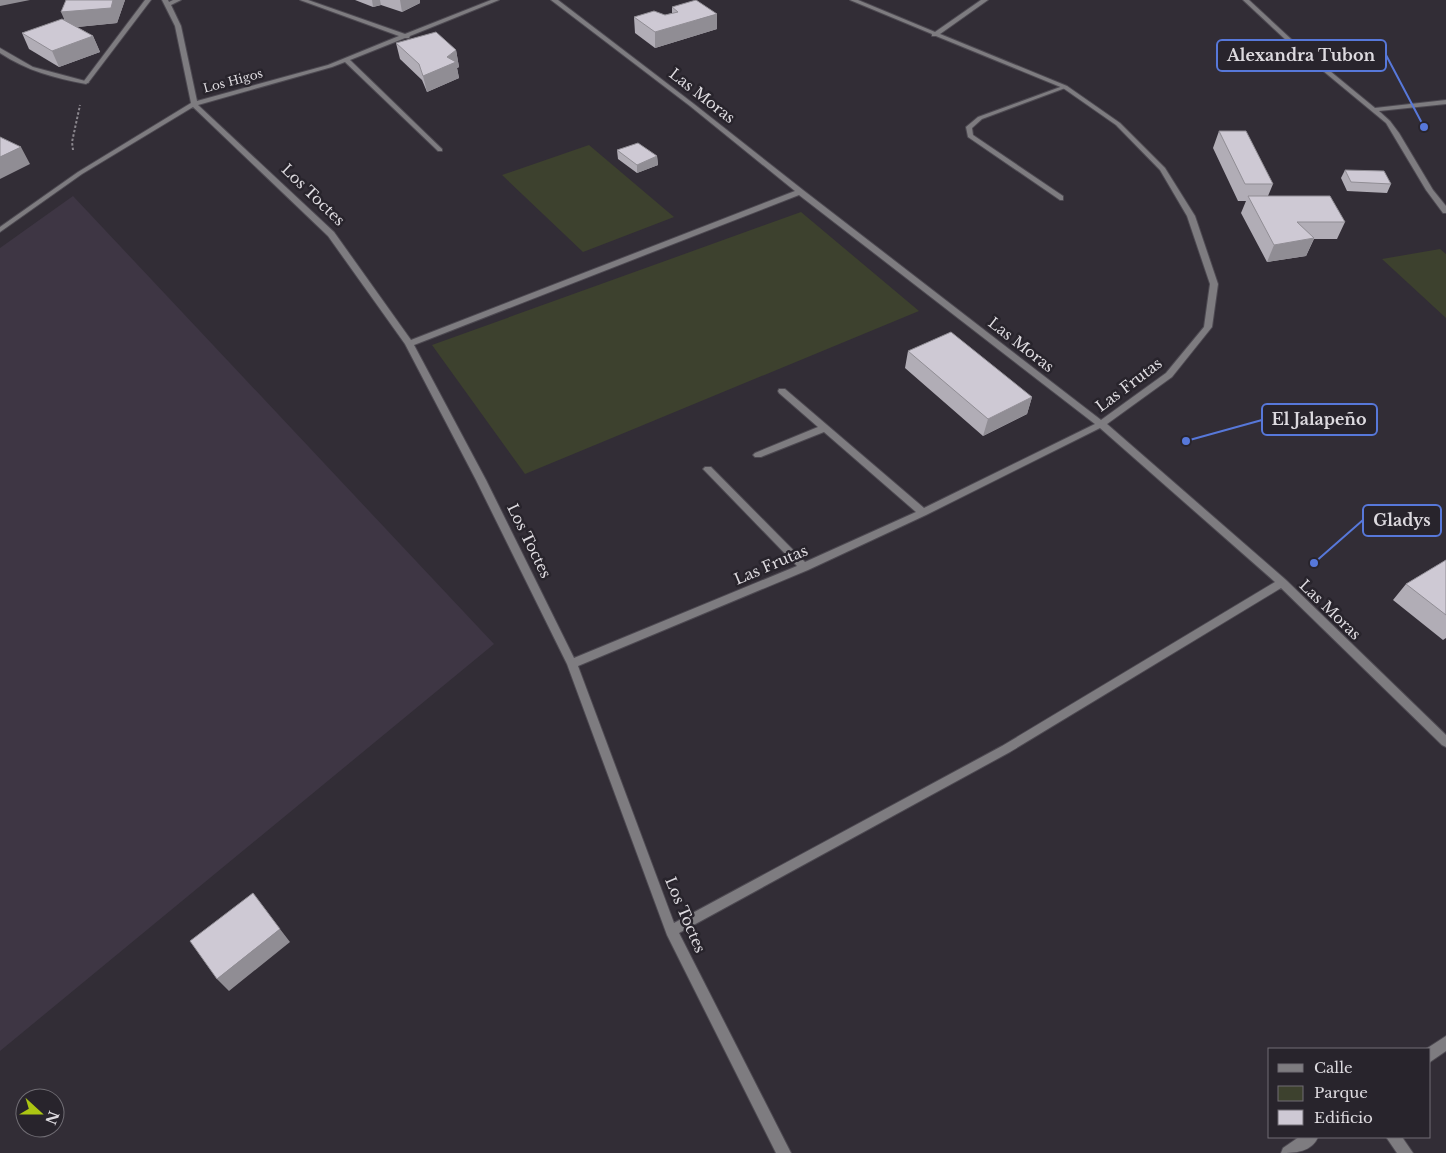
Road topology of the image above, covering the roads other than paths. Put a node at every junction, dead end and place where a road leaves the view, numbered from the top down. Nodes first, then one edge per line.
1 (148, 0) edge
2 (178, 0) edge
3 (303, 0) edge
4 (496, 0) edge
5 (554, 0) edge
6 (852, 0) edge
7 (985, 0) edge
8 (1246, 0) edge
9 (166, 2) edge
10 (934, 35) junction
11 (407, 36) junction
12 (0, 50) edge
13 (346, 60) junction
14 (1064, 86) junction
15 (1446, 102) edge
16 (194, 104) junction
17 (1372, 110) junction
18 (440, 150) dead end
19 (800, 192) junction
20 (1060, 198) dead end
21 (1446, 211) edge
22 (0, 230) edge
23 (409, 344) junction
24 (782, 391) dead end
25 (1101, 424) junction
26 (825, 428) junction
27 (758, 455) dead end
28 (708, 468) dead end
29 (922, 513) junction
30 (804, 566) junction
31 (1282, 582) junction
32 (572, 664) junction
33 (1446, 742) edge
34 (671, 931) junction
35 (1446, 1043) edge
36 (1431, 1054) edge
37 (1310, 1138) edge
38 (1394, 1138) edge
39 (784, 1153) edge
40 (1288, 1153) edge
41 (1406, 1153) edge

1 - 12 street
2 - 9 street
3 - 11 street
4 - 11 street, Los Higos
5 - 19 street, Las Moras
6 - 10 street, Las Frutas
7 - 10 street
8 - 17 street
9 - 16 street
10 - 14 street, Las Frutas
11 - 13 street, Los Higos
13 - 16 street, Los Higos
13 - 18 street
14 - 20 street
14 - 25 street, Las Frutas
15 - 17 street
16 - 22 street, Los Higos
16 - 23 street, Los Toctes
17 - 21 street
19 - 23 street
19 - 25 street, Las Moras
23 - 32 street, Los Toctes
24 - 26 street
25 - 29 street, Las Frutas
25 - 31 street, Las Moras
26 - 27 street
26 - 29 street
28 - 30 street
29 - 30 street, Las Frutas
30 - 32 street, Las Frutas
31 - 33 street, Las Moras
31 - 34 street
32 - 34 street, Los Toctes
34 - 39 street, Los Toctes
35 - 36 street
37 - 40 street
38 - 41 street

